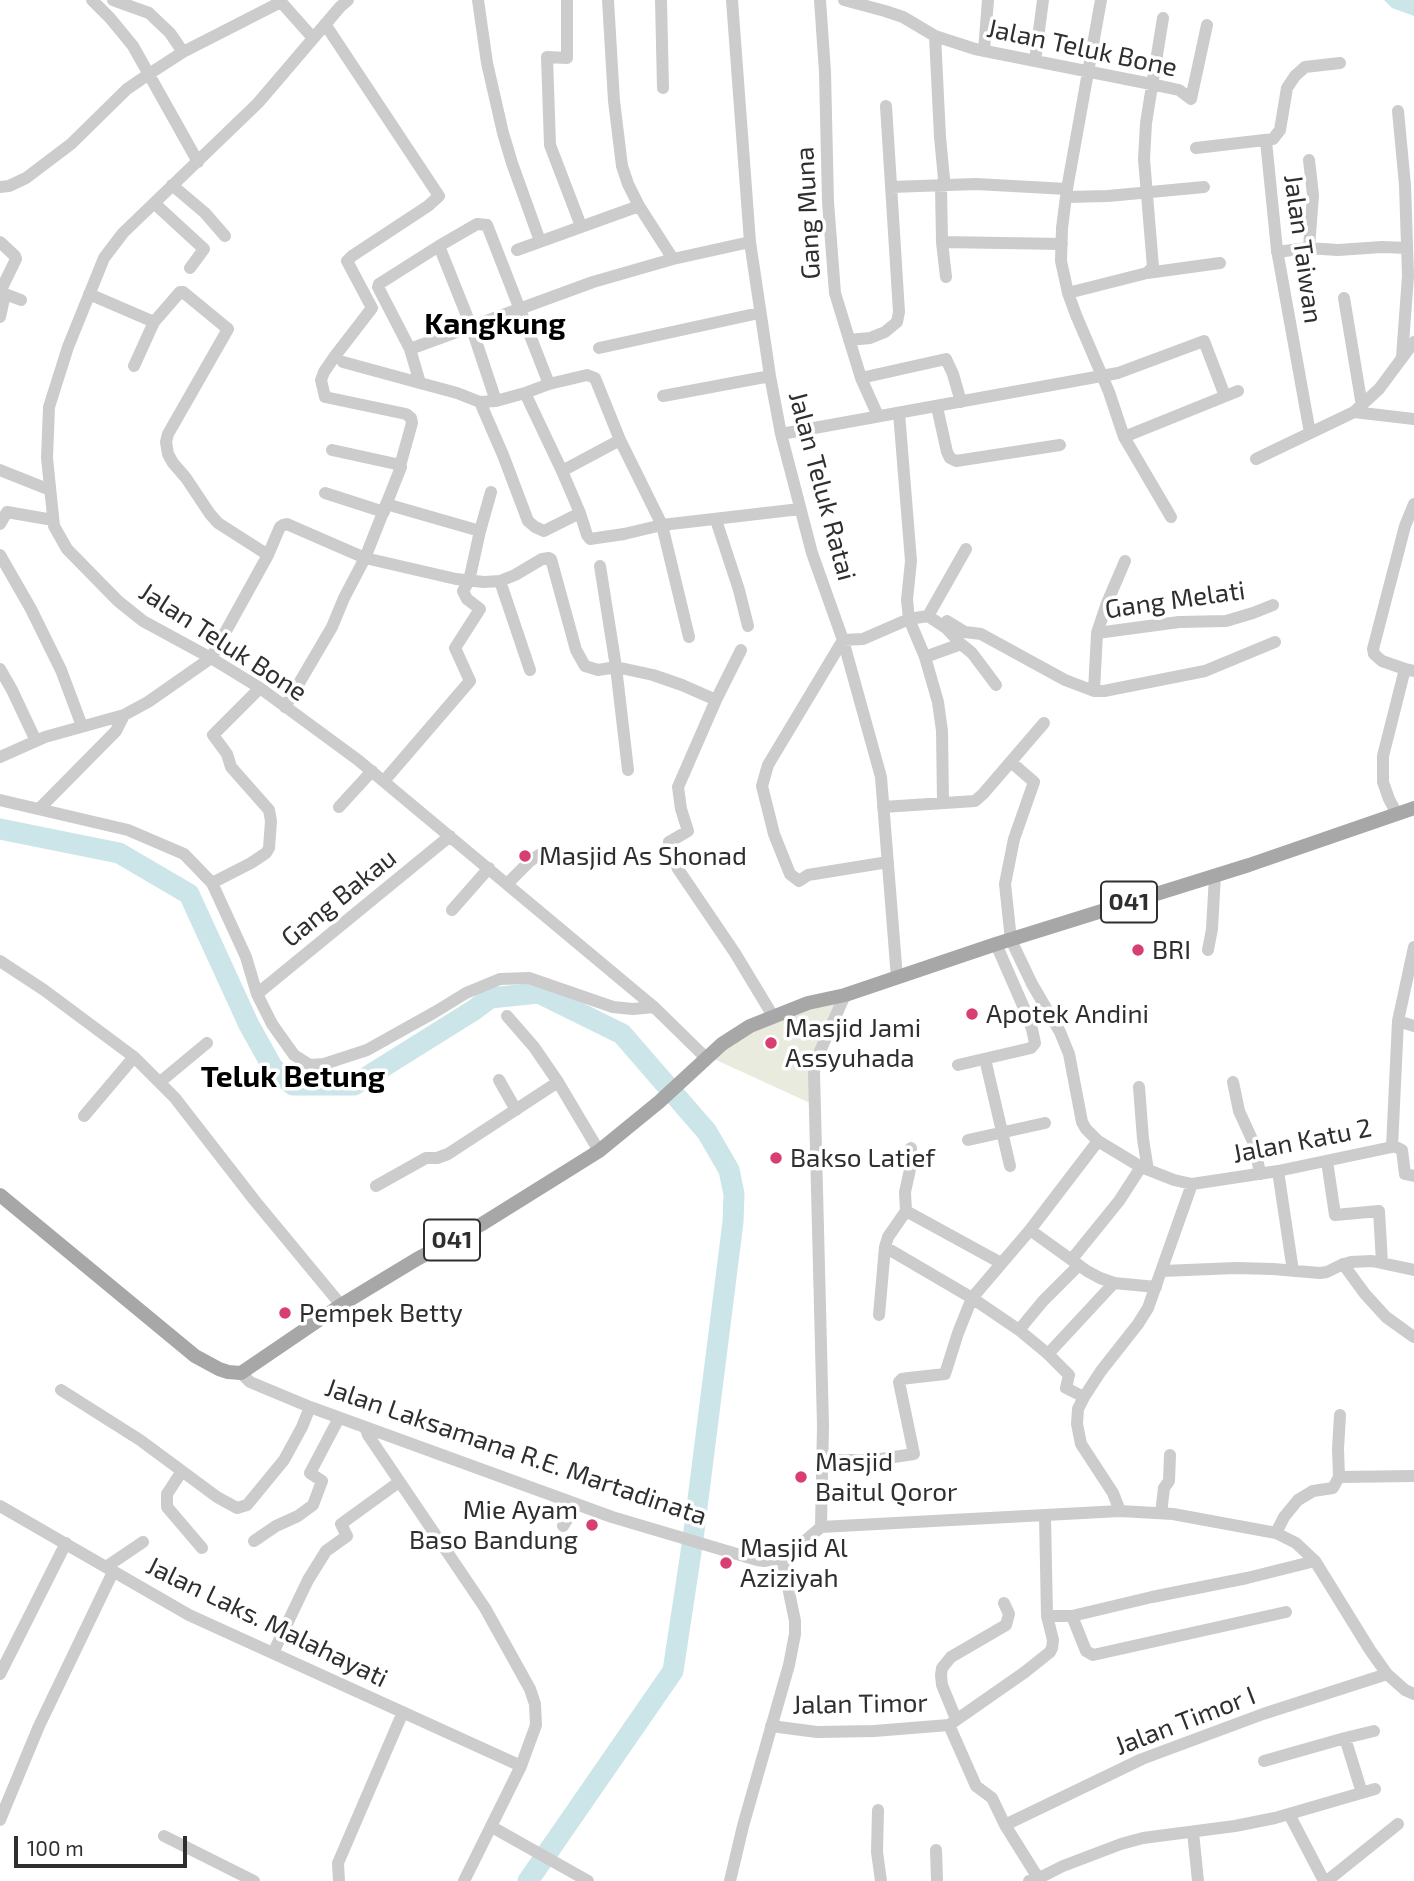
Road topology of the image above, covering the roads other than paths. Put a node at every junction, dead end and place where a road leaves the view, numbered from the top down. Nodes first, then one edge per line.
1 (92, 0) edge
2 (113, 0) edge
3 (348, 0) edge
4 (478, 0) edge
5 (567, 0) edge
6 (608, 0) edge
7 (661, 0) edge
8 (732, 0) edge
9 (820, 0) edge
10 (844, 0) edge
11 (988, 0) edge
12 (1043, 0) edge
13 (1101, 0) edge
14 (1163, 18) dead end
15 (325, 24) junction
16 (1207, 25) dead end
17 (935, 36) junction
18 (313, 38) junction
19 (984, 51) junction
20 (183, 52) junction
21 (1035, 61) junction
22 (1340, 63) dead end
23 (1088, 71) junction
24 (149, 74) junction
25 (1151, 84) junction
26 (663, 88) dead end
27 (886, 106) dead end
28 (1398, 111) dead end
29 (1266, 141) junction
30 (1196, 148) dead end
31 (1310, 160) dead end
32 (198, 162) junction
33 (172, 185) junction
34 (941, 186) junction
35 (0, 187) edge
36 (891, 187) junction
37 (1204, 187) dead end
38 (1066, 193) junction
39 (1146, 194) junction
40 (154, 203) junction
41 (639, 205) junction
42 (581, 226) junction
43 (225, 236) dead end
44 (540, 240) junction
45 (0, 242) edge
46 (750, 242) junction
47 (942, 242) junction
48 (1062, 244) junction
49 (439, 246) junction
50 (1309, 248) junction
51 (1406, 248) junction
52 (517, 250) dead end
53 (1278, 252) junction
54 (673, 259) junction
55 (1220, 263) dead end
56 (190, 268) dead end
57 (1147, 273) junction
58 (946, 277) dead end
59 (2, 293) edge
60 (1068, 293) junction
61 (89, 294) junction
62 (1345, 298) dead end
63 (21, 300) dead end
64 (520, 308) junction
65 (760, 313) junction
66 (0, 317) edge
67 (154, 321) junction
68 (471, 326) junction
69 (849, 340) junction
70 (1414, 342) edge
71 (599, 348) dead end
72 (410, 349) junction
73 (1402, 357) junction
74 (343, 362) dead end
75 (134, 366) dead end
76 (1101, 375) junction
77 (770, 376) junction
78 (861, 378) junction
79 (420, 383) junction
80 (549, 384) junction
81 (1238, 391) dead end
82 (525, 393) junction
83 (663, 396) dead end
84 (1225, 396) junction
85 (496, 401) junction
86 (480, 402) junction
87 (961, 402) junction
88 (937, 407) junction
89 (1358, 409) junction
90 (899, 413) junction
91 (878, 416) junction
92 (1414, 419) edge
93 (1310, 433) junction
94 (781, 434) junction
95 (1124, 437) junction
96 (620, 440) junction
97 (1060, 446) dead end
98 (332, 450) dead end
99 (1256, 459) dead end
100 (400, 466) junction
101 (0, 470) edge
102 (562, 471) junction
103 (50, 490) junction
104 (325, 492) dead end
105 (491, 492) dead end
106 (1414, 504) edge
107 (385, 508) junction
108 (800, 509) junction
109 (580, 513) junction
110 (1171, 517) dead end
111 (53, 520) junction
112 (716, 520) junction
113 (0, 524) edge
114 (662, 525) junction
115 (480, 531) junction
116 (966, 549) dead end
117 (0, 555) edge
118 (268, 555) junction
119 (365, 558) junction
120 (1125, 561) dead end
121 (600, 566) dead end
122 (469, 581) junction
123 (500, 582) junction
124 (1273, 605) dead end
125 (930, 613) junction
126 (909, 619) junction
127 (748, 626) dead end
128 (1097, 633) junction
129 (689, 637) dead end
130 (843, 640) junction
131 (1275, 642) dead end
132 (961, 644) junction
133 (741, 650) dead end
134 (925, 657) junction
135 (211, 658) junction
136 (616, 667) junction
137 (0, 668) edge
138 (530, 670) dead end
139 (1410, 670) edge
140 (996, 685) dead end
141 (260, 688) junction
142 (1094, 691) junction
143 (716, 700) junction
144 (285, 707) junction
145 (124, 715) junction
146 (1044, 723) dead end
147 (82, 726) junction
148 (36, 741) junction
149 (0, 757) edge
150 (1011, 762) junction
151 (628, 770) dead end
152 (372, 771) junction
153 (384, 781) junction
154 (0, 800) edge
155 (943, 802) junction
156 (339, 807) dead end
157 (883, 807) junction
158 (1414, 808) edge
159 (39, 809) junction
160 (1397, 814) junction
161 (450, 836) junction
162 (539, 855) dead end
163 (888, 862) junction
164 (489, 868) junction
165 (1215, 875) junction
166 (212, 883) junction
167 (508, 883) junction
168 (452, 910) dead end
169 (1011, 940) junction
170 (996, 944) junction
171 (1414, 947) edge
172 (1208, 950) dead end
173 (0, 961) edge
174 (897, 978) junction
175 (1410, 986) edge
176 (257, 994) junction
177 (845, 995) junction
178 (654, 1007) junction
179 (507, 1016) dead end
180 (774, 1016) junction
181 (1398, 1021) junction
182 (1414, 1026) edge
183 (207, 1043) dead end
184 (134, 1057) junction
185 (985, 1059) junction
186 (702, 1060) junction
187 (958, 1065) dead end
188 (499, 1080) dead end
189 (558, 1082) junction
190 (1233, 1082) dead end
191 (159, 1083) junction
192 (1139, 1087) dead end
193 (516, 1110) junction
194 (84, 1116) dead end
195 (1045, 1123) dead end
196 (1002, 1133) junction
197 (968, 1140) dead end
198 (1098, 1141) junction
199 (1392, 1146) junction
200 (1414, 1147) edge
201 (911, 1149) dead end
202 (599, 1151) junction
203 (1327, 1161) junction
204 (1010, 1166) dead end
205 (1144, 1168) junction
206 (1278, 1171) junction
207 (1260, 1174) junction
208 (1414, 1176) edge
209 (1192, 1184) junction
210 (376, 1186) dead end
211 (0, 1195) edge
212 (905, 1211) junction
213 (1030, 1230) junction
214 (885, 1247) junction
215 (1075, 1262) junction
216 (1001, 1263) junction
217 (1382, 1263) junction
218 (1343, 1264) junction
219 (1414, 1270) edge
220 (1162, 1271) junction
221 (1293, 1271) junction
222 (1114, 1283) junction
223 (1156, 1287) junction
224 (972, 1298) junction
225 (341, 1305) junction
226 (879, 1315) dead end
227 (1019, 1331) junction
228 (1414, 1337) edge
229 (1048, 1354) junction
230 (241, 1373) junction
231 (61, 1390) dead end
232 (1084, 1397) junction
233 (310, 1407) junction
234 (1340, 1416) dead end
235 (340, 1418) junction
236 (365, 1427) junction
237 (1170, 1455) dead end
238 (822, 1460) junction
239 (182, 1471) junction
240 (1414, 1476) edge
241 (1339, 1477) junction
242 (400, 1482) junction
243 (576, 1505) junction
244 (0, 1506) edge
245 (1120, 1511) junction
246 (1161, 1513) junction
247 (1045, 1516) junction
248 (563, 1526) dead end
249 (821, 1527) junction
250 (1276, 1533) junction
251 (254, 1541) dead end
252 (143, 1542) dead end
253 (66, 1544) junction
254 (202, 1548) dead end
255 (782, 1558) junction
256 (1315, 1560) junction
257 (109, 1570) junction
258 (1004, 1603) dead end
259 (1286, 1612) dead end
260 (1047, 1616) junction
261 (1072, 1616) junction
262 (273, 1653) junction
263 (0, 1674) edge
264 (1387, 1674) junction
265 (1414, 1694) edge
266 (403, 1712) junction
267 (953, 1722) junction
268 (771, 1726) junction
269 (1374, 1731) dead end
270 (1345, 1738) junction
271 (1264, 1761) dead end
272 (521, 1766) junction
273 (878, 1810) dead end
274 (1289, 1814) junction
275 (0, 1820) edge
276 (1006, 1825) junction
277 (1398, 1825) dead end
278 (492, 1827) junction
279 (1193, 1832) junction
280 (164, 1836) dead end
281 (936, 1850) dead end
282 (1036, 1880) edge
283 (254, 1881) edge
284 (339, 1881) edge
285 (464, 1881) edge
286 (588, 1881) edge
287 (730, 1881) edge
288 (881, 1881) edge
289 (937, 1881) edge
290 (1198, 1881) edge
291 (1325, 1881) edge

1 - 24 street
2 - 20 street
3 - 15 street, Jalan Teluk Bone
4 - 44 street
5 - 42 street
6 - 41 street
7 - 26 street
8 - 46 street, Jalan Teluk Ratai
9 - 69 street, Gang Muna
10 - 17 street, Jalan Teluk Bone
11 - 19 street
12 - 21 street
13 - 23 street
14 - 25 street
15 - 18 street, Jalan Teluk Bone
15 - 100 street
16 - 25 street, Jalan Teluk Bone
17 - 19 street, Jalan Teluk Bone
17 - 34 street
18 - 20 street
18 - 32 street, Jalan Teluk Bone
19 - 21 street, Jalan Teluk Bone
20 - 24 street
21 - 23 street, Jalan Teluk Bone
22 - 29 street
23 - 25 street, Jalan Teluk Bone
23 - 38 street
24 - 32 street
24 - 35 street
25 - 39 street
27 - 36 street
28 - 51 street
29 - 30 street, Jalan Taiwan
29 - 53 street, Jalan Taiwan
31 - 50 street
32 - 33 street, Jalan Teluk Bone
33 - 40 street, Jalan Teluk Bone
33 - 43 street
34 - 36 street
34 - 38 street
34 - 47 street
36 - 69 street
37 - 39 street
38 - 39 street
38 - 48 street
39 - 57 street
40 - 56 street
40 - 61 street, Jalan Teluk Bone
41 - 42 street
41 - 54 street
42 - 44 street
44 - 52 street
45 - 59 street
46 - 54 street
46 - 65 street, Jalan Teluk Ratai
47 - 48 street
47 - 58 street
48 - 60 street
49 - 64 street
49 - 68 street
49 - 72 street
50 - 51 street
50 - 53 street
51 - 73 street
53 - 93 street, Jalan Taiwan
54 - 64 street
55 - 57 street
57 - 60 street
59 - 63 street
59 - 66 street
60 - 76 street
61 - 67 street
61 - 103 street, Jalan Teluk Bone
62 - 89 street
64 - 68 street
64 - 80 street
65 - 71 street
65 - 77 street, Jalan Teluk Ratai
67 - 75 street
67 - 118 street
68 - 72 street
68 - 85 street
69 - 78 street, Gang Muna
70 - 73 street
72 - 79 street
73 - 89 street
74 - 79 street
76 - 84 street
76 - 87 street
76 - 95 street
77 - 83 street
77 - 94 street, Jalan Teluk Ratai
78 - 87 street
78 - 91 street, Gang Muna
79 - 86 street
80 - 82 street
80 - 96 street
81 - 84 street
82 - 85 street
82 - 102 street
84 - 95 street
85 - 86 street
86 - 109 street
87 - 88 street
88 - 90 street
88 - 97 street
89 - 92 street
89 - 93 street
90 - 91 street
90 - 126 street
91 - 94 street
93 - 99 street
94 - 108 street, Jalan Teluk Ratai
95 - 110 street
96 - 102 street
96 - 114 street
98 - 100 street
100 - 107 street
101 - 103 street
102 - 109 street
103 - 111 street, Jalan Teluk Bone
104 - 107 street
105 - 115 street
106 - 139 street
107 - 115 street
107 - 119 street
108 - 112 street
108 - 130 street, Jalan Teluk Ratai
109 - 114 street
111 - 113 street
111 - 135 street, Jalan Teluk Bone
112 - 114 street
112 - 127 street
114 - 129 street
115 - 122 street
116 - 125 street
117 - 147 street
118 - 119 street
118 - 135 street
119 - 122 street
119 - 144 street
120 - 128 street
121 - 136 street
122 - 123 street
122 - 153 street
123 - 136 street
123 - 138 street
124 - 128 street, Gang Melati
125 - 126 street
125 - 132 street
125 - 142 street
126 - 130 street
126 - 134 street
128 - 142 street, Gang Melati
130 - 157 street, Jalan Teluk Ratai
130 - 163 street
131 - 142 street
132 - 134 street
132 - 140 street
133 - 143 street
134 - 155 street
135 - 141 street, Jalan Teluk Bone
135 - 145 street
136 - 143 street
136 - 151 street
137 - 148 street
139 - 160 street
141 - 144 street, Jalan Teluk Bone
141 - 166 street
143 - 180 street
144 - 152 street, Jalan Teluk Bone
145 - 147 street
145 - 159 street
146 - 150 street
147 - 148 street
148 - 149 street
150 - 155 street
150 - 169 street, Jalan Katu 2
152 - 153 street, Jalan Teluk Bone
152 - 156 street
153 - 161 street, Jalan Teluk Bone
154 - 159 street
155 - 157 street
157 - 163 street, Jalan Teluk Ratai
158 - 160 main road, 041
159 - 166 street
160 - 165 main road, 041
161 - 164 street, Jalan Teluk Bone
161 - 176 street, Gang Bakau
162 - 167 street
163 - 174 street, Jalan Teluk Ratai
164 - 167 street, Jalan Teluk Bone
164 - 168 street
165 - 169 main road, 041
165 - 172 street
166 - 176 street
167 - 178 street, Jalan Teluk Bone
169 - 170 main road, 041
169 - 198 street, Jalan Katu 2
170 - 174 main road, 041
170 - 185 street
171 - 175 street, Jalan Katu 2
173 - 184 street
174 - 177 main road, 041
175 - 181 street, Jalan Katu 2
176 - 178 street
177 - 180 main road, 041
177 - 238 street
178 - 186 street, Jalan Teluk Bone
179 - 189 street
180 - 186 main road, 041
181 - 182 street
181 - 199 street, Jalan Katu 2
183 - 191 street
184 - 191 street
184 - 194 street
185 - 187 street
185 - 196 street
186 - 202 main road, 041
188 - 193 street
189 - 193 street
189 - 202 street
190 - 207 street
191 - 225 street
192 - 205 street
193 - 210 street
195 - 196 street
196 - 197 street
196 - 204 street
198 - 205 street, Jalan Katu 2
198 - 213 street
199 - 200 street
199 - 203 street, Jalan Katu 2
199 - 208 street
201 - 212 street
202 - 225 main road, 041
203 - 206 street, Jalan Katu 2
203 - 217 street
205 - 209 street, Jalan Katu 2
205 - 215 street
206 - 207 street, Jalan Katu 2
206 - 221 street
207 - 209 street, Jalan Katu 2
209 - 220 street
211 - 230 main road, Jalan Laksamana R.E. Martadinata
212 - 214 street
212 - 216 street
213 - 215 street
213 - 216 street
214 - 224 street
214 - 226 street
215 - 222 street
215 - 227 street
216 - 224 street
217 - 218 street
217 - 219 street
218 - 221 street
218 - 228 street
220 - 221 street
220 - 223 street
222 - 223 street
222 - 229 street
223 - 232 street
224 - 227 street
224 - 238 street
225 - 230 main road, 041
227 - 229 street
229 - 232 street
230 - 233 street, Jalan Laksamana R.E. Martadinata
231 - 239 street
232 - 245 street
233 - 235 street, Jalan Laksamana R.E. Martadinata
233 - 239 street
234 - 241 street
235 - 236 street, Jalan Laksamana R.E. Martadinata
235 - 251 street
236 - 242 street
236 - 243 street, Jalan Laksamana R.E. Martadinata
237 - 246 street
238 - 249 street
239 - 254 street
240 - 241 street
241 - 250 street
242 - 262 street
242 - 272 street
243 - 248 street
243 - 255 street, Jalan Laksamana R.E. Martadinata
244 - 253 street, Jalan Laks. Malahayati
245 - 246 street
245 - 247 street
246 - 250 street
247 - 249 street
247 - 260 street
249 - 255 street
250 - 256 street
252 - 257 street
253 - 257 street, Jalan Laks. Malahayati
253 - 263 street
255 - 268 street
256 - 261 street
256 - 264 street
257 - 262 street, Jalan Laks. Malahayati
257 - 275 street
258 - 267 street
259 - 261 street
260 - 261 street
260 - 267 street
262 - 266 street, Jalan Laks. Malahayati
264 - 265 street
264 - 276 street, Jalan Timor I
266 - 272 street, Jalan Laks. Malahayati
266 - 284 street
267 - 268 street, Jalan Timor
267 - 276 street
268 - 287 street
269 - 270 street
270 - 271 street
270 - 274 street
272 - 278 street
273 - 288 street
274 - 279 street
274 - 291 street
276 - 282 street
277 - 291 street
278 - 285 street
278 - 286 street
279 - 282 street
279 - 290 street
280 - 283 street
281 - 289 street

